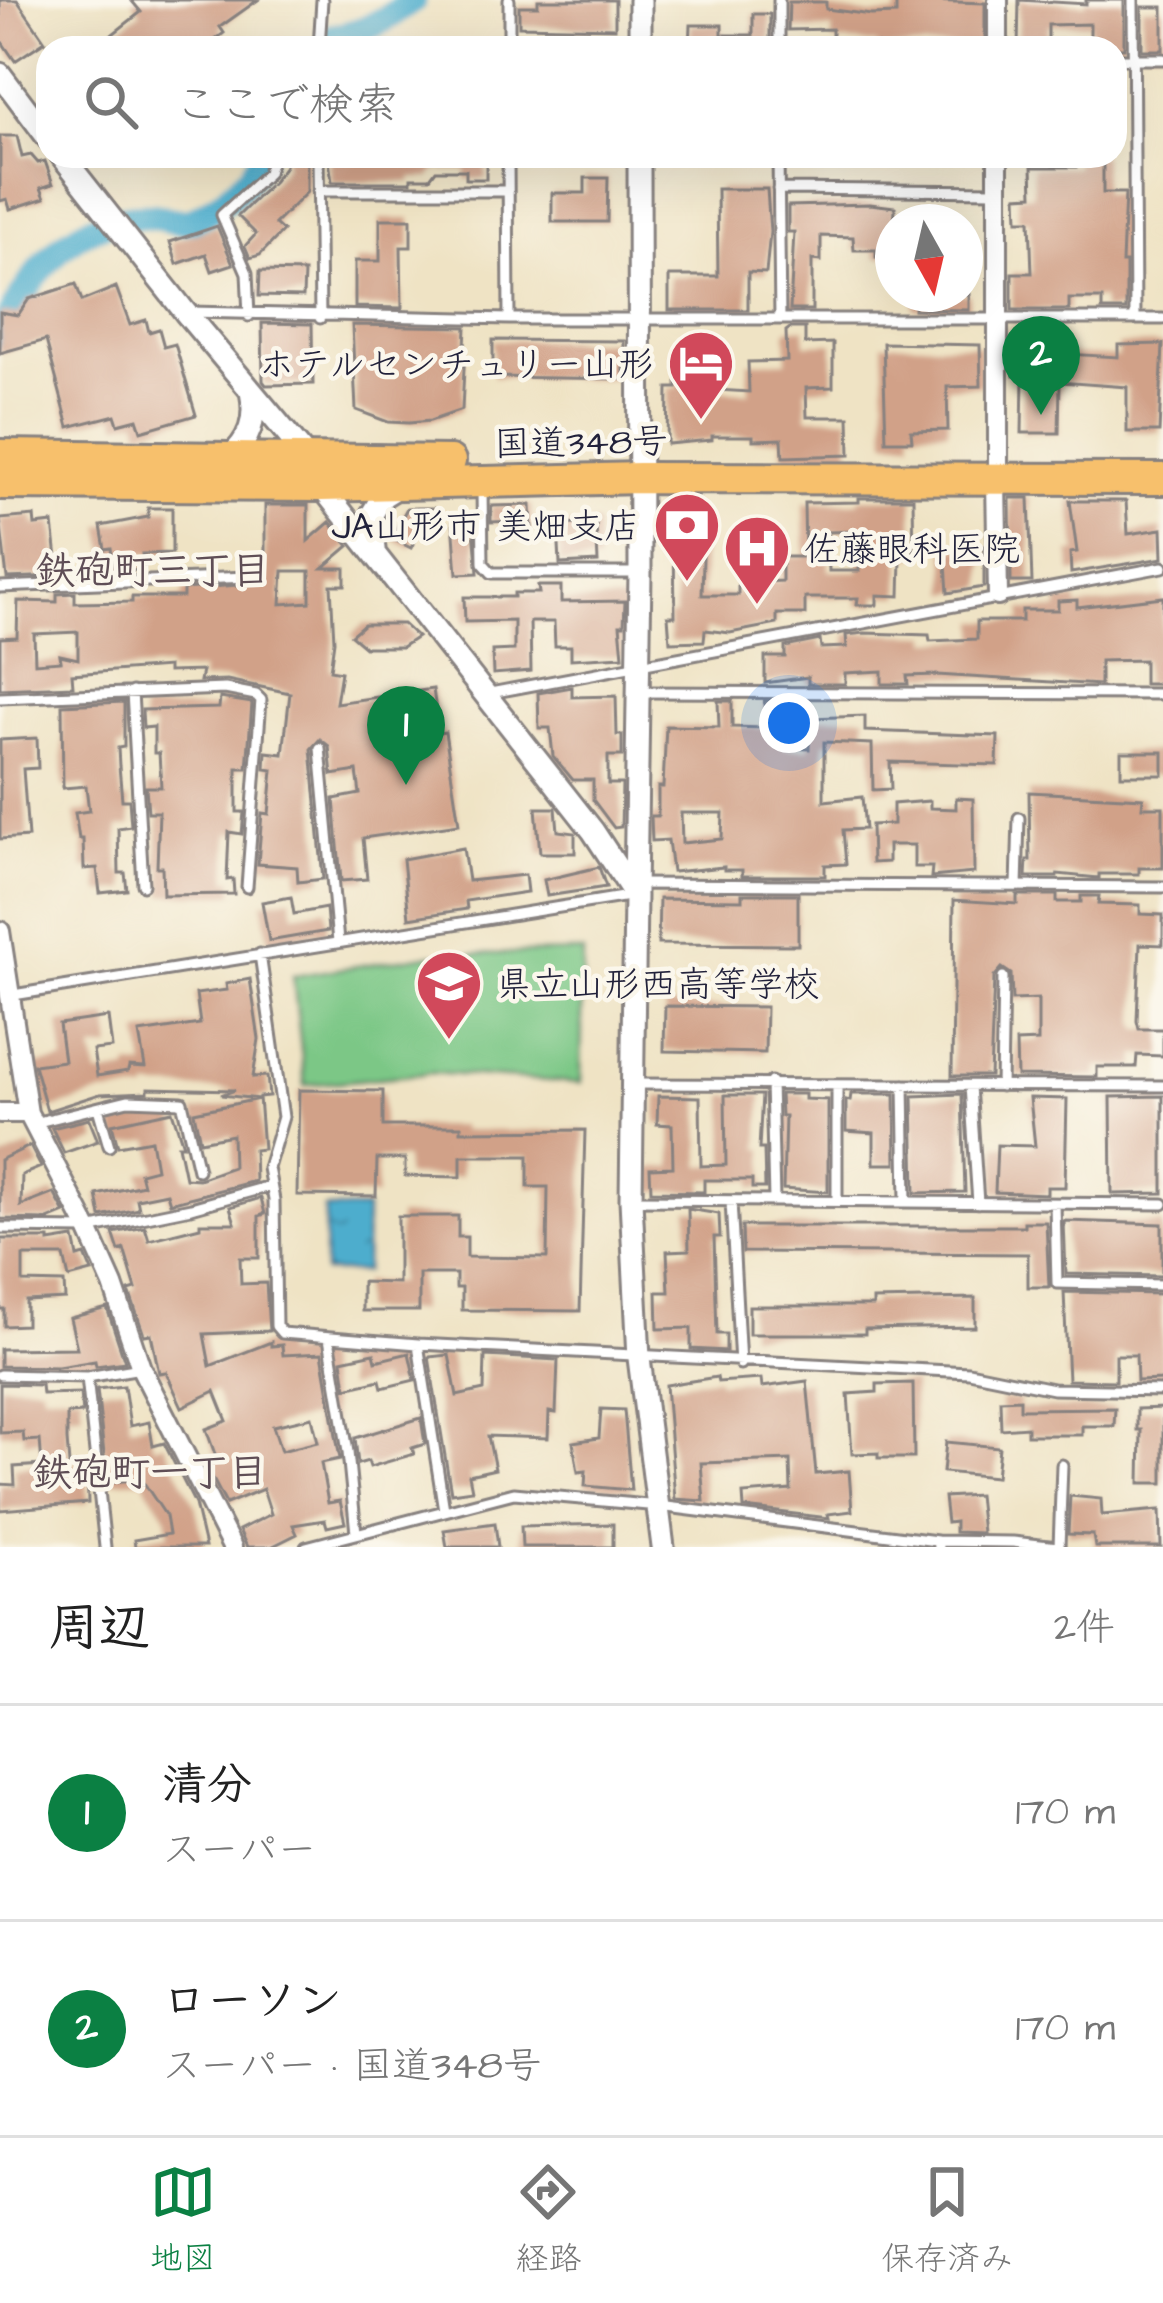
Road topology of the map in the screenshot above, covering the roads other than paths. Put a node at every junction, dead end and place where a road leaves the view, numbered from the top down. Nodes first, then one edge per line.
1 (322, 0) edge
2 (509, 0) edge
3 (640, 0) edge
4 (779, 0) edge
5 (998, 0) edge
6 (1133, 0) edge
7 (320, 36) edge
8 (509, 36) edge
9 (640, 36) edge
10 (779, 36) edge
11 (998, 36) edge
12 (1127, 58) edge
13 (1132, 58) junction
14 (1163, 59) edge
15 (0, 74) edge
16 (36, 122) edge
17 (71, 168) edge
18 (269, 168) edge
19 (318, 168) edge
20 (508, 168) edge
21 (639, 168) edge
22 (778, 168) edge
23 (998, 168) edge
24 (778, 188) junction
25 (318, 191) junction
26 (508, 191) junction
27 (998, 191) junction
28 (185, 312) junction
29 (249, 316) junction
30 (320, 318) junction
31 (780, 319) junction
32 (997, 319) junction
33 (1135, 319) junction
34 (1163, 319) edge
35 (509, 320) junction
36 (639, 320) junction
37 (250, 388) junction
38 (0, 455) edge
39 (228, 459) junction
40 (1163, 464) edge
41 (640, 470) junction
42 (316, 473) junction
43 (997, 473) junction
44 (1163, 479) edge
45 (482, 481) junction
46 (404, 482) junction
47 (0, 484) edge
48 (376, 559) junction
49 (1163, 567) edge
50 (640, 573) junction
51 (248, 577) dead end
52 (0, 587) edge
53 (998, 596) junction
54 (638, 666) junction
55 (132, 692) junction
56 (638, 692) junction
57 (484, 694) junction
58 (1163, 694) edge
59 (0, 698) edge
60 (320, 748) dead end
61 (1019, 818) dead end
62 (143, 885) dead end
63 (247, 886) dead end
64 (1016, 886) junction
65 (1163, 887) edge
66 (635, 890) junction
67 (0, 931) edge
68 (338, 942) junction
69 (260, 955) junction
70 (1003, 977) dead end
71 (7, 997) junction
72 (771, 1082) junction
73 (630, 1084) junction
74 (837, 1084) junction
75 (904, 1085) junction
76 (970, 1086) junction
77 (1001, 1086) junction
78 (1163, 1086) edge
79 (98, 1108) junction
80 (0, 1113) edge
81 (31, 1118) junction
82 (110, 1146) dead end
83 (198, 1170) dead end
84 (270, 1186) junction
85 (631, 1200) junction
86 (775, 1200) junction
87 (731, 1201) junction
88 (837, 1201) junction
89 (906, 1202) junction
90 (978, 1203) junction
91 (1055, 1204) junction
92 (1163, 1204) edge
93 (0, 1228) edge
94 (88, 1229) junction
95 (1163, 1285) edge
96 (328, 1338) junction
97 (418, 1344) junction
98 (639, 1358) junction
99 (740, 1364) junction
100 (141, 1368) junction
101 (0, 1375) edge
102 (87, 1377) junction
103 (1163, 1391) edge
104 (1062, 1465) dead end
105 (659, 1506) junction
106 (444, 1510) junction
107 (356, 1533) junction
108 (938, 1544) edge
109 (105, 1547) edge
110 (232, 1547) edge
111 (306, 1547) edge
112 (663, 1547) edge
113 (1058, 1547) edge

1 - 7 lane
2 - 8 lane
3 - 9 street
4 - 10 lane
5 - 11 street
6 - 13 lane
12 - 13 lane
13 - 14 lane
13 - 33 lane
15 - 16 street
17 - 28 street
18 - 29 lane
19 - 25 lane
20 - 26 lane
21 - 36 street
22 - 24 lane
23 - 27 street
24 - 27 lane
24 - 31 lane
25 - 26 lane
25 - 30 lane
26 - 35 lane
27 - 32 street
28 - 29 lane
28 - 37 street
29 - 30 lane
30 - 35 lane
31 - 32 lane
31 - 36 lane
32 - 33 lane
32 - 43 street
33 - 34 lane
35 - 36 lane
36 - 41 street
37 - 39 street
37 - 42 street
38 - 39 highway, 国道348号
39 - 42 highway, 国道348号
40 - 43 highway, 国道348号
41 - 42 highway, 国道348号
41 - 43 highway, 国道348号
41 - 45 highway, 国道348号
41 - 50 street
42 - 46 highway, 国道348号
42 - 47 highway, 国道348号
42 - 48 street
43 - 44 highway, 国道348号
43 - 53 street
45 - 46 highway, 国道348号
45 - 50 lane
46 - 48 street
48 - 57 street
49 - 53 lane
50 - 54 street
51 - 52 lane
53 - 54 lane
54 - 56 street
54 - 57 lane
55 - 59 lane
55 - 62 lane
55 - 63 lane
56 - 58 lane
56 - 66 street
57 - 66 street
60 - 68 lane
61 - 64 lane
64 - 65 lane
64 - 66 lane
66 - 68 lane
66 - 73 street
67 - 71 street
68 - 69 lane
69 - 71 lane
69 - 84 lane
70 - 77 lane
71 - 81 street
72 - 73 lane
72 - 74 lane
72 - 86 lane
73 - 85 street
74 - 75 lane
74 - 88 lane
75 - 76 lane
75 - 89 lane
76 - 77 lane
76 - 90 lane
77 - 78 lane
79 - 81 lane
79 - 82 lane
79 - 83 lane
80 - 81 street
81 - 94 street
84 - 94 lane
84 - 96 lane
85 - 87 lane
85 - 98 street
86 - 87 lane
86 - 88 lane
87 - 99 lane
88 - 89 lane
89 - 90 lane
90 - 91 lane
91 - 92 lane
91 - 95 lane
93 - 94 lane
94 - 100 street
96 - 97 lane
96 - 107 lane
97 - 98 lane
97 - 106 lane
98 - 99 lane
98 - 105 street
99 - 103 lane
100 - 102 lane
100 - 110 street
101 - 102 lane
102 - 109 lane
104 - 113 lane
105 - 106 lane
105 - 108 lane
105 - 112 street
106 - 107 lane
107 - 111 lane
108 - 113 lane

